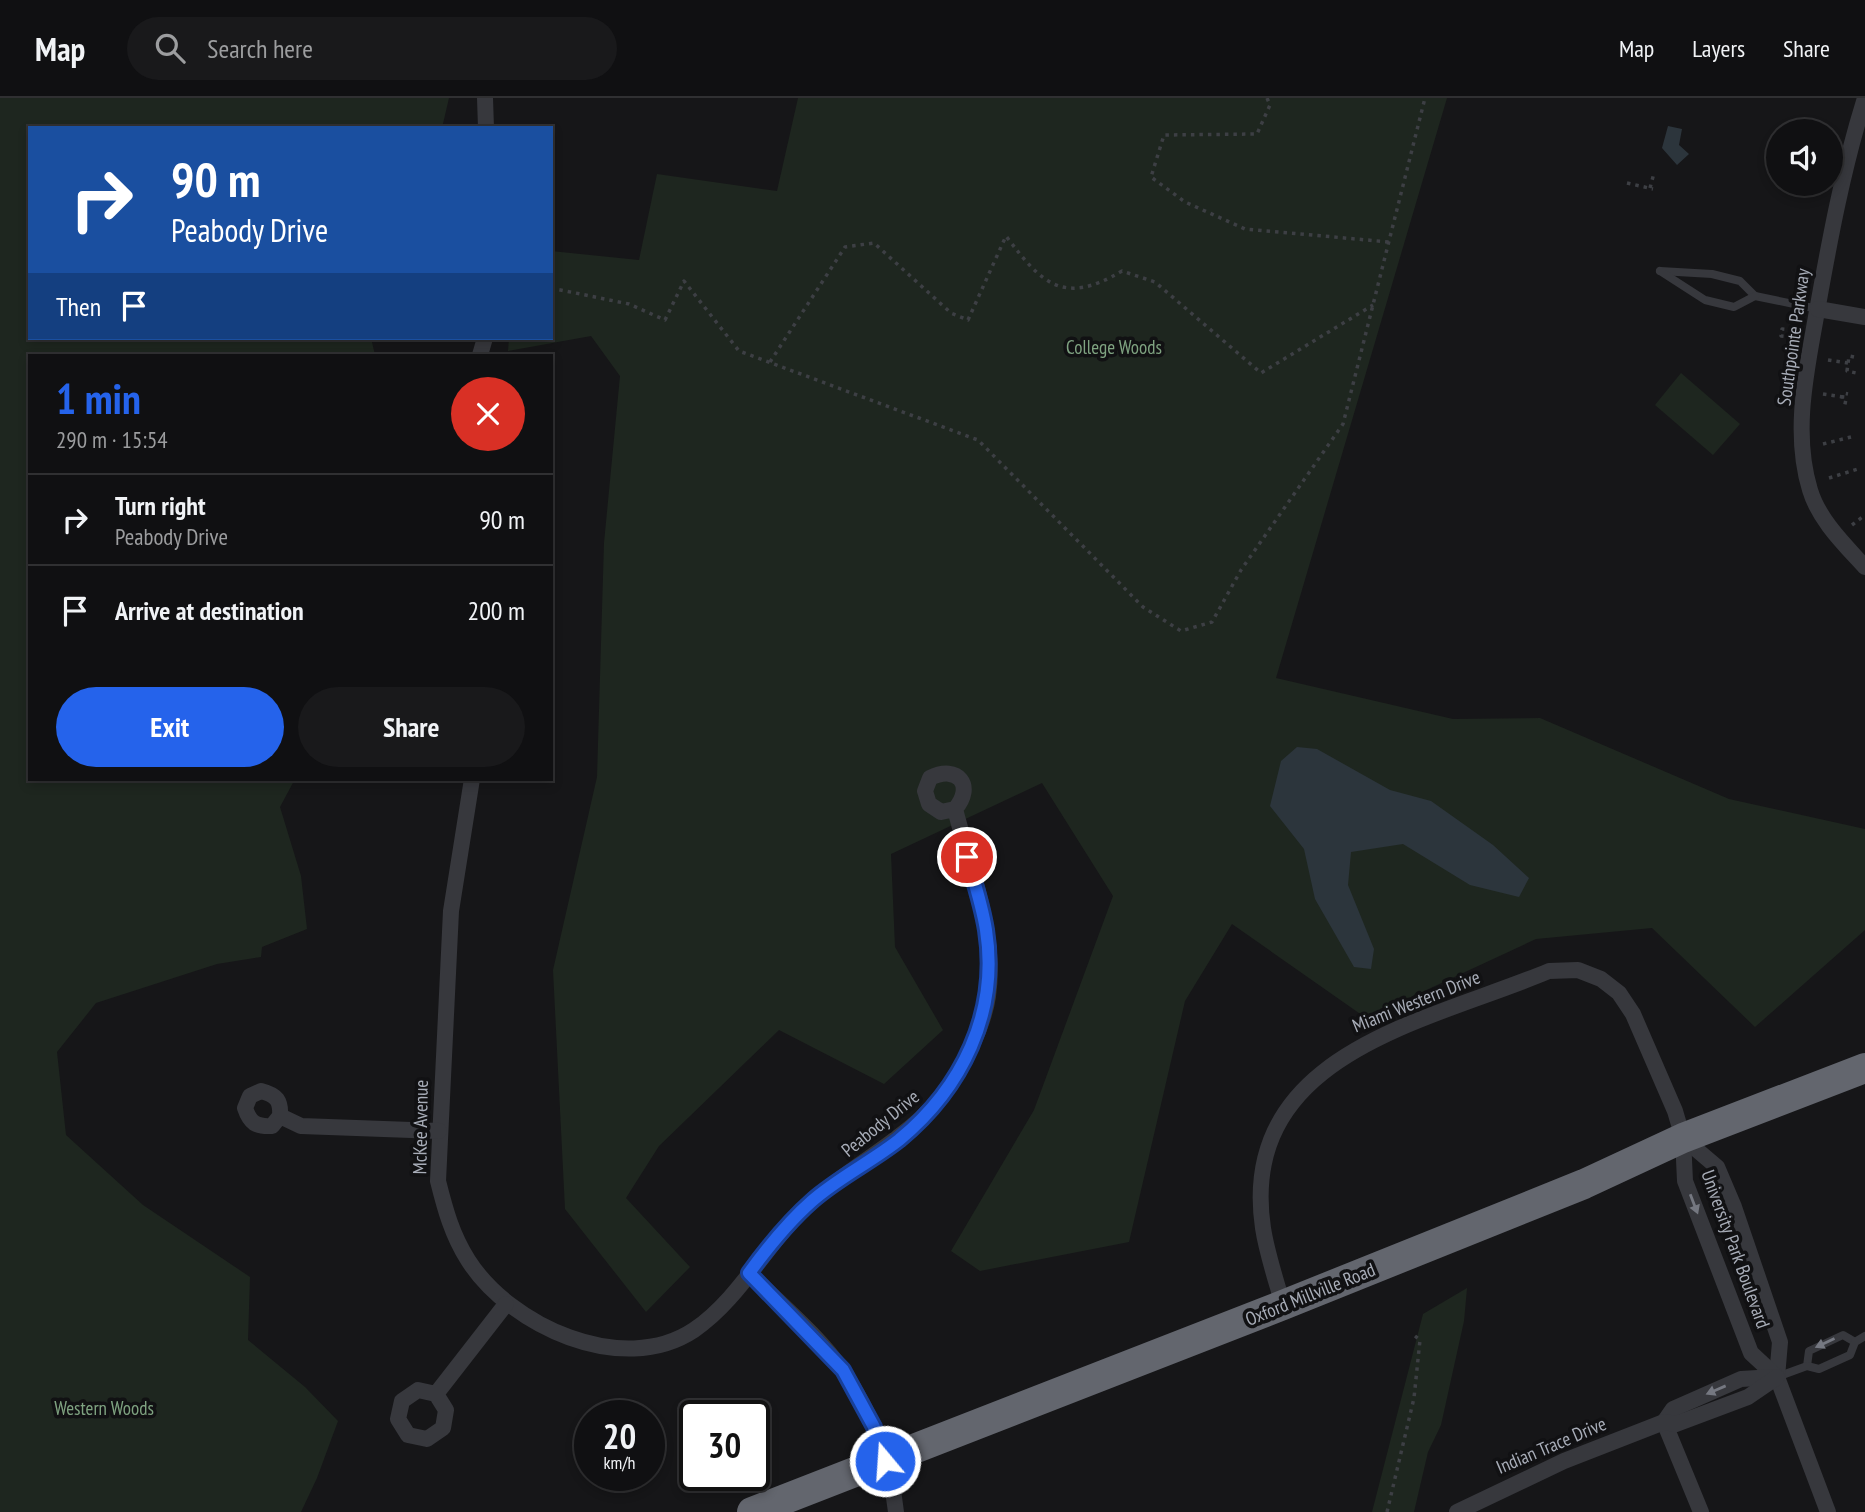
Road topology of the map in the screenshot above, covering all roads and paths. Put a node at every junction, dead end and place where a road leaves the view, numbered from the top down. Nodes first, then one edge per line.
1 (485, 98) edge
2 (1267, 98) edge
3 (1425, 98) edge
4 (1865, 98) edge
5 (486, 126) edge
6 (1654, 173) dead end
7 (1627, 183) dead end
8 (1388, 243) junction
9 (1701, 275) junction
10 (553, 288) edge
11 (1696, 292) junction
12 (1755, 296) junction
13 (1373, 304) junction
14 (1818, 309) junction
15 (1865, 317) edge
16 (1793, 330) dead end
17 (1792, 337) dead end
18 (1854, 357) dead end
19 (1828, 360) dead end
20 (770, 363) junction
21 (1848, 363) junction
22 (1856, 373) dead end
23 (1823, 394) dead end
24 (1848, 394) dead end
25 (1843, 397) junction
26 (1847, 403) dead end
27 (1852, 437) dead end
28 (1823, 444) dead end
29 (1858, 469) dead end
30 (1829, 478) dead end
31 (1865, 515) edge
32 (1852, 524) dead end
33 (1865, 567) edge
34 (472, 781) edge
35 (955, 809) dead end
36 (1865, 1068) edge
37 (280, 1116) dead end
38 (439, 1131) junction
39 (1683, 1138) junction
40 (749, 1273) junction
41 (506, 1304) junction
42 (1283, 1305) junction
43 (1415, 1336) dead end
44 (1865, 1336) edge
45 (1855, 1342) junction
46 (1807, 1366) junction
47 (1777, 1377) junction
48 (436, 1394) dead end
49 (1664, 1422) junction
50 (885, 1461) junction
51 (752, 1512) edge
52 (896, 1512) edge
53 (1387, 1512) edge
54 (1457, 1512) edge
55 (1701, 1512) edge
56 (1828, 1512) edge

1 - 5 street
2 - 8 path
3 - 8 path
4 - 14 street, Southpointe Parkway
6 - 7 path
8 - 13 path
9 - 11 lane
9 - 11 lane
9 - 12 lane
10 - 20 path
11 - 12 lane
12 - 14 lane
13 - 20 path
13 - 20 path
14 - 15 street
14 - 33 street, Southpointe Parkway
16 - 17 path
18 - 21 path
19 - 21 path
21 - 22 path
23 - 25 path
24 - 25 path
25 - 26 path
27 - 28 path
29 - 30 path
31 - 32 path
34 - 38 street, McKee Avenue
35 - 40 street, Peabody Drive
36 - 39 highway, Oxford Millville Road
37 - 38 street
38 - 41 street, McKee Avenue
39 - 42 highway, Oxford Millville Road
39 - 42 street, Miami Western Drive
39 -> 47 street, University Park Boulevard
39 - 47 street, University Park Boulevard
40 - 41 street, McKee Avenue
40 - 50 street
41 - 48 street
42 - 50 highway, Oxford Millville Road
43 - 53 path
44 - 45 lane
45 - 46 lane
45 -> 46 lane
46 - 47 lane
47 - 49 street, Indian Trace Drive
47 - 56 street, University Park Boulevard
49 - 54 street, Indian Trace Drive
49 - 55 street
50 - 51 highway, Oxford Millville Road
50 - 52 street

